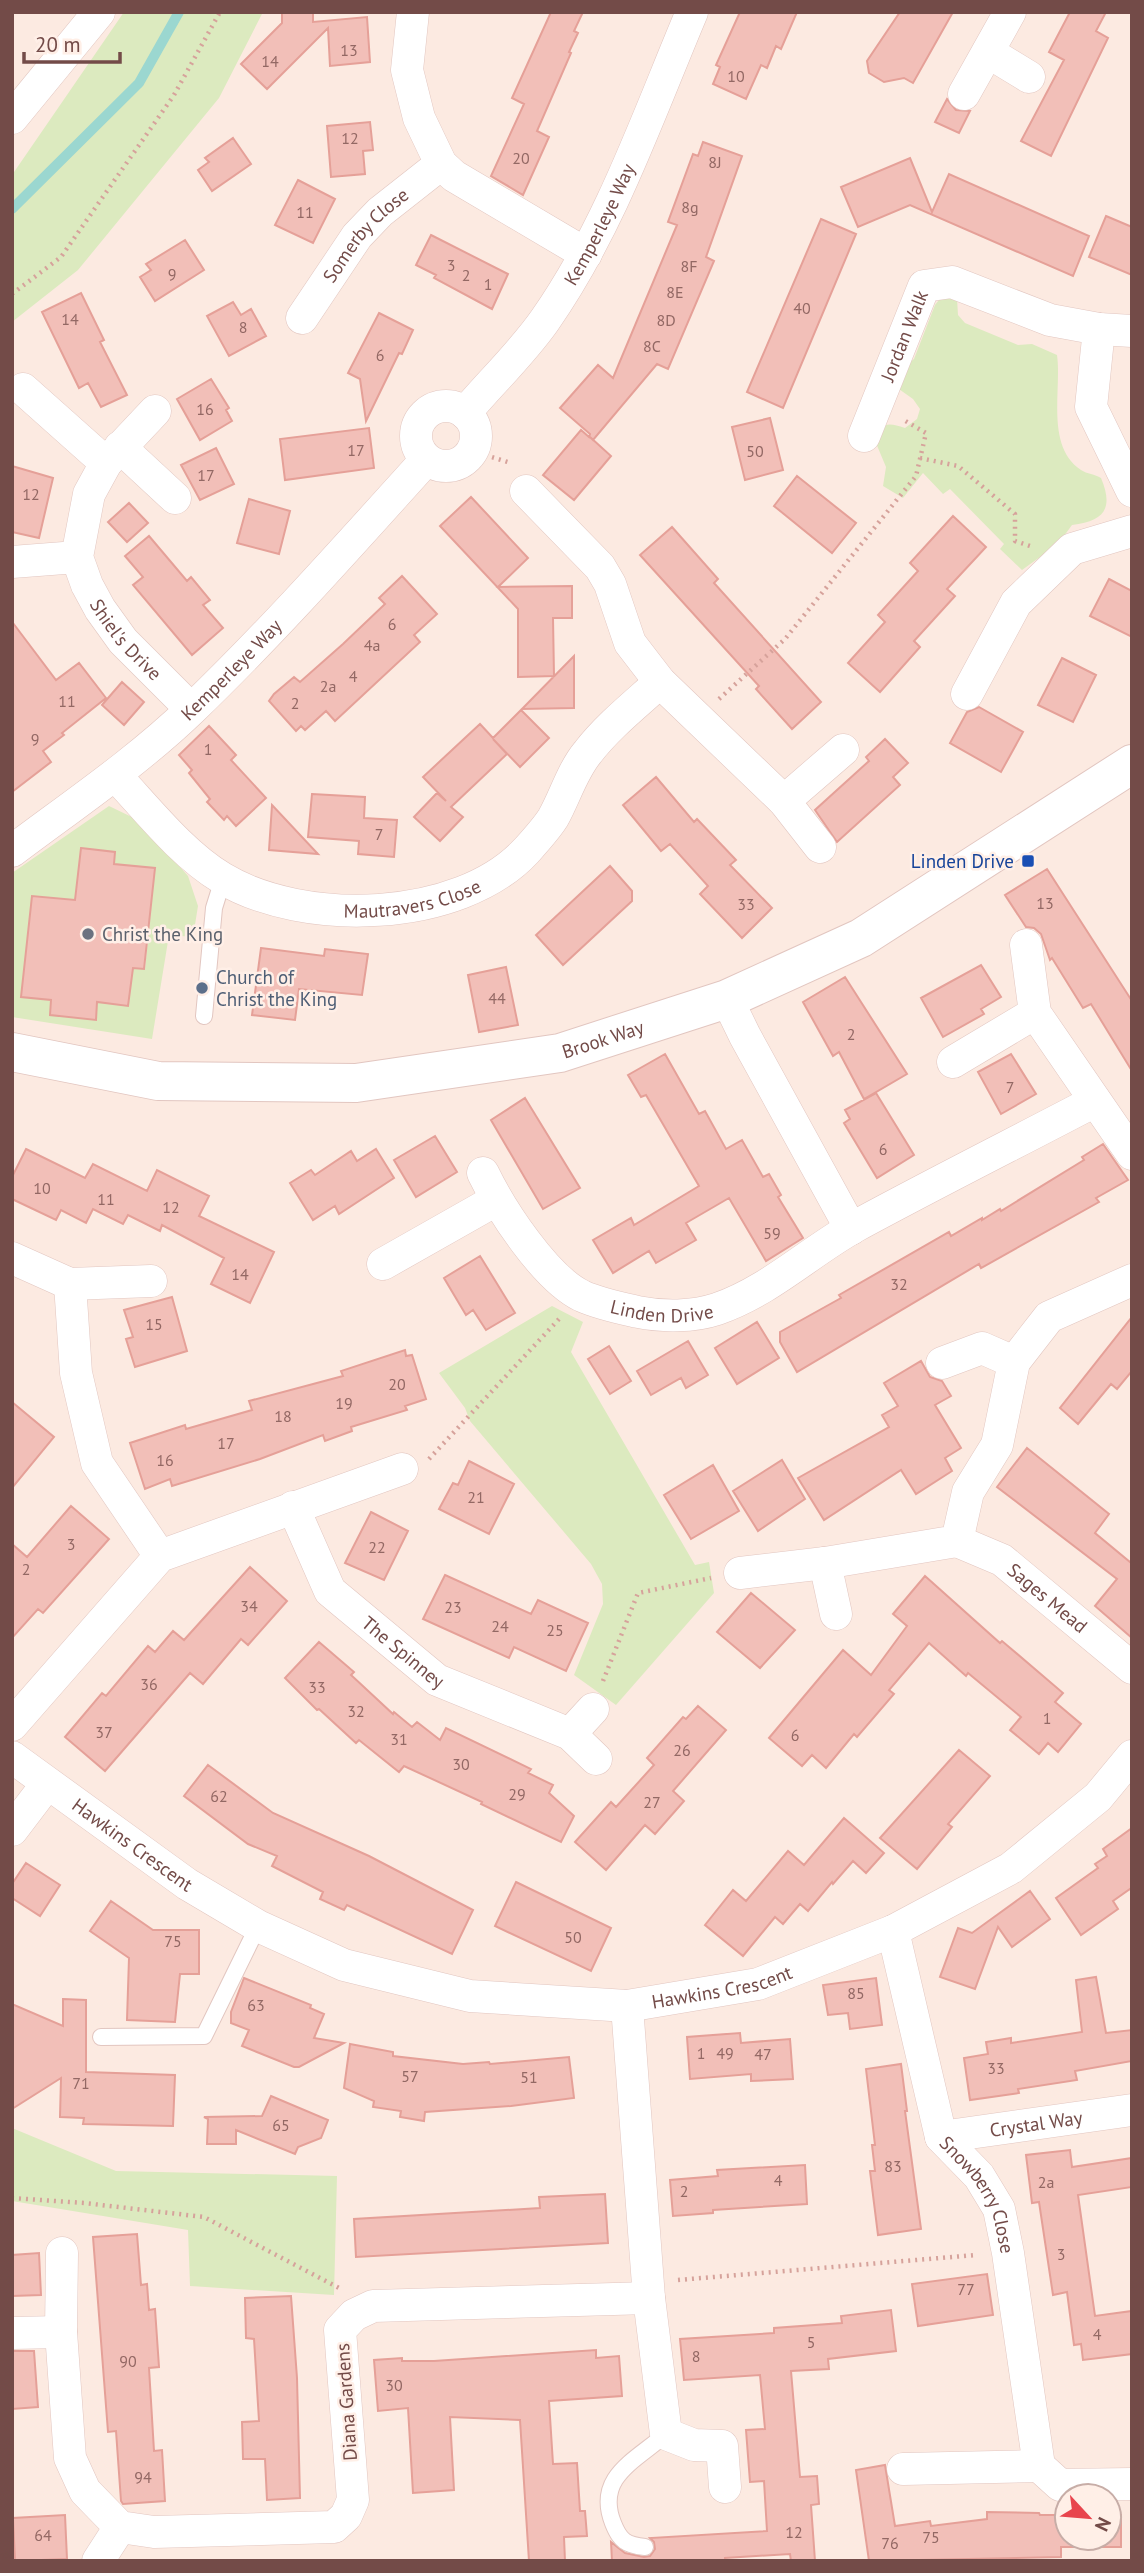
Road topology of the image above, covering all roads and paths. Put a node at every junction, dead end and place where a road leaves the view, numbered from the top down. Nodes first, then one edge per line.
1 (99, 12) edge
2 (220, 12) edge
3 (413, 12) edge
4 (692, 12) edge
5 (1010, 12) edge
6 (988, 52) junction
7 (1029, 77) dead end
8 (964, 94) dead end
9 (12, 118) edge
10 (441, 164) junction
11 (586, 254) junction
12 (12, 294) edge
13 (302, 318) dead end
14 (1099, 329) junction
15 (1132, 331) edge
16 (23, 389) dead end
17 (877, 404) junction
18 (155, 411) dead end
19 (464, 413) junction
20 (864, 436) dead end
21 (472, 451) junction
22 (113, 455) junction
23 (920, 458) junction
24 (426, 460) junction
25 (521, 478) joint
26 (1132, 491) edge
27 (174, 498) dead end
28 (1132, 531) edge
29 (1065, 556) junction
30 (77, 557) junction
31 (12, 562) edge
32 (660, 682) junction
33 (967, 694) dead end
34 (191, 709) junction
35 (698, 718) junction
36 (843, 750) dead end
37 (1132, 764) edge
38 (115, 775) junction
39 (784, 801) junction
40 (820, 847) dead end
41 (12, 851) edge
42 (223, 879) junction
43 (1026, 945) dead end
44 (727, 999) junction
45 (1035, 1013) junction
46 (204, 1016) dead end
47 (12, 1052) edge
48 (953, 1062) dead end
49 (1095, 1101) junction
50 (1132, 1154) edge
51 (851, 1229) junction
52 (12, 1258) edge
53 (383, 1264) dead end
54 (1132, 1280) edge
55 (151, 1281) dead end
56 (70, 1284) junction
57 (580, 1295) junction
58 (1014, 1362) junction
59 (942, 1363) dead end
60 (401, 1469) joint
61 (293, 1507) junction
62 (957, 1541) junction
63 (160, 1556) junction
64 (825, 1563) junction
65 (740, 1573) joint
66 (836, 1614) dead end
67 (1132, 1668) edge
68 (593, 1709) joint
69 (12, 1724) edge
70 (570, 1734) junction
71 (12, 1757) edge
72 (596, 1759) dead end
73 (1130, 1762) edge
74 (47, 1784) junction
75 (12, 1830) edge
76 (258, 1926) junction
77 (893, 1931) junction
78 (627, 2006) junction
79 (101, 2037) dead end
80 (1132, 2109) edge
81 (941, 2137) junction
82 (12, 2198) edge
83 (62, 2253) dead end
84 (1008, 2253) junction
85 (649, 2290) junction
86 (373, 2306) junction
87 (61, 2332) junction
88 (12, 2333) edge
89 (666, 2434) junction
90 (1039, 2466) junction
91 (903, 2469) dead end
92 (1132, 2484) edge
93 (725, 2487) dead end
94 (120, 2526) junction
95 (645, 2547) dead end
96 (98, 2561) edge

1 - 9 street
2 - 12 path
3 - 10 street
4 - 11 street, Kemperleye Way
5 - 6 street
6 - 7 street
6 - 8 street
10 - 11 street
10 - 13 street, Somerby Close
11 - 19 street, Kemperleye Way
14 - 15 street, Jordan Walk
14 - 17 street, Jordan Walk
14 - 26 street
16 - 22 street
17 - 20 street, Jordan Walk
17 - 23 path
18 - 22 street
19 - 21 street
19 - 24 street
21 - 24 street
21 - 25 path
22 - 27 street
22 - 30 street
23 - 29 path
23 - 35 path
24 - 34 street, Kemperleye Way
25 - 32 street
28 - 29 street
29 - 33 street
30 - 31 street
30 - 34 street, Shiel's Drive
32 - 35 street
32 - 42 street, Mautravers Close
34 - 38 street, Kemperleye Way
35 - 39 street
36 - 39 street
37 - 44 street, Brook Way
38 - 41 street, Kemperleye Way
38 - 42 street, Mautravers Close
39 - 40 street
42 - 46 lane
43 - 45 street
44 - 47 street, Brook Way
44 - 51 street
45 - 48 street
45 - 49 street
49 - 50 street
49 - 51 street, Linden Drive
51 - 57 street, Linden Drive
52 - 56 street
53 - 57 street, Linden Drive
54 - 58 street
55 - 56 street
56 - 63 street
57 - 60 path
58 - 59 street
58 - 62 street
60 - 61 street
61 - 63 street
61 - 70 street, The Spinney
62 - 64 street
62 - 67 street, Sages Mead
63 - 69 street
64 - 65 street
64 - 66 street
65 - 68 path
68 - 70 street
70 - 72 street, The Spinney
71 - 74 street, Hawkins Crescent
73 - 77 street, Hawkins Crescent
74 - 75 street
74 - 76 street, Hawkins Crescent
76 - 78 street, Hawkins Crescent
76 - 79 lane
77 - 78 street, Hawkins Crescent
77 - 81 street, Snowberry Close
78 - 85 street
80 - 81 street, Crystal Way
81 - 84 street, Snowberry Close
82 - 86 path
83 - 87 street
84 - 85 path
84 - 90 street, Snowberry Close
85 - 86 street
85 - 89 street
86 - 94 street, Diana Gardens
87 - 88 street
87 - 94 street
89 - 93 street
89 - 95 lane
90 - 91 street
90 - 92 street
94 - 96 street

